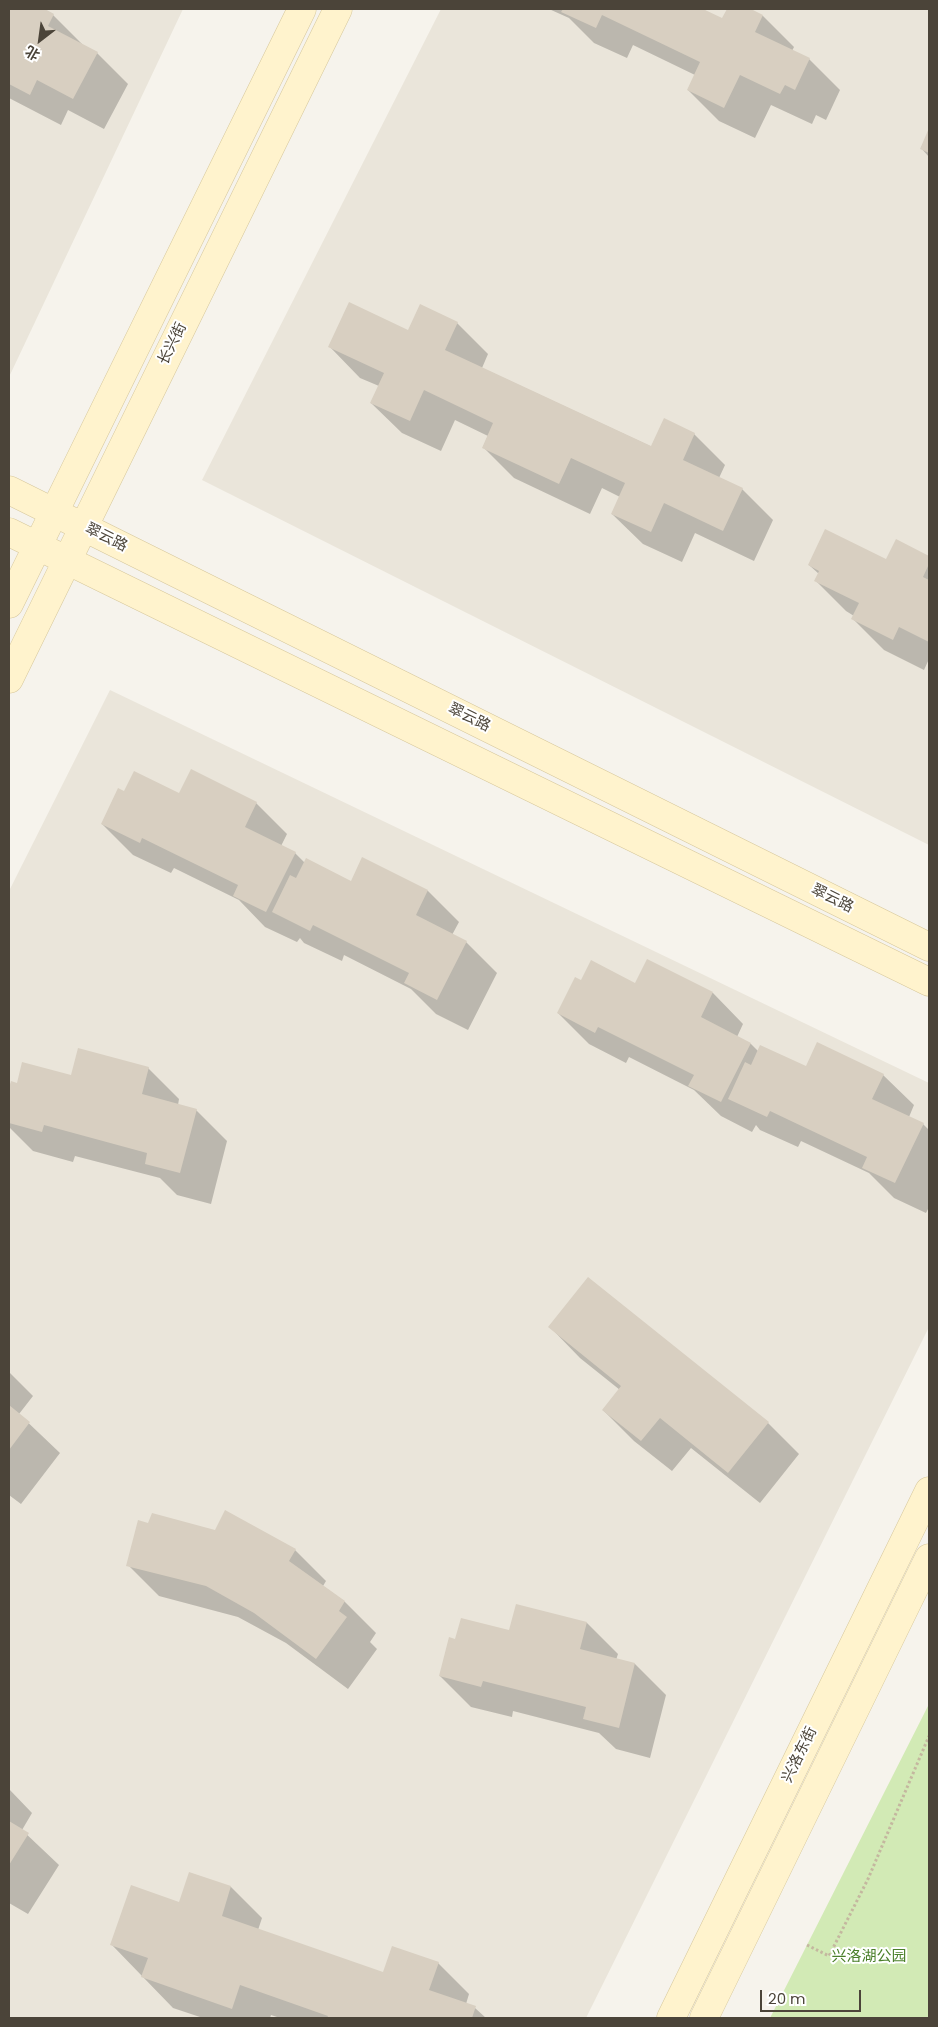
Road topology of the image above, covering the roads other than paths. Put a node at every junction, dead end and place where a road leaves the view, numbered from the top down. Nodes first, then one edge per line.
1 (302, 9) edge
2 (338, 9) edge
3 (9, 490) edge
4 (54, 512) junction
5 (83, 526) junction
6 (9, 532) edge
7 (37, 546) junction
8 (67, 561) junction
9 (9, 604) edge
10 (9, 679) edge
11 (929, 947) edge
12 (929, 982) edge
13 (929, 1491) edge
14 (929, 1558) edge
15 (672, 2018) edge
16 (704, 2018) edge

1 - 4 street
2 - 5 street, 长兴街
3 - 4 street, 翠云路
4 - 5 street, 翠云路
4 - 7 street
5 - 8 street, 长兴街
5 - 11 street, 翠云路
6 - 7 street
7 - 8 street
7 - 9 street
8 - 10 street, 长兴街
8 - 12 street
13 - 15 street, 兴洛东街
14 - 16 street, 兴洛东街

